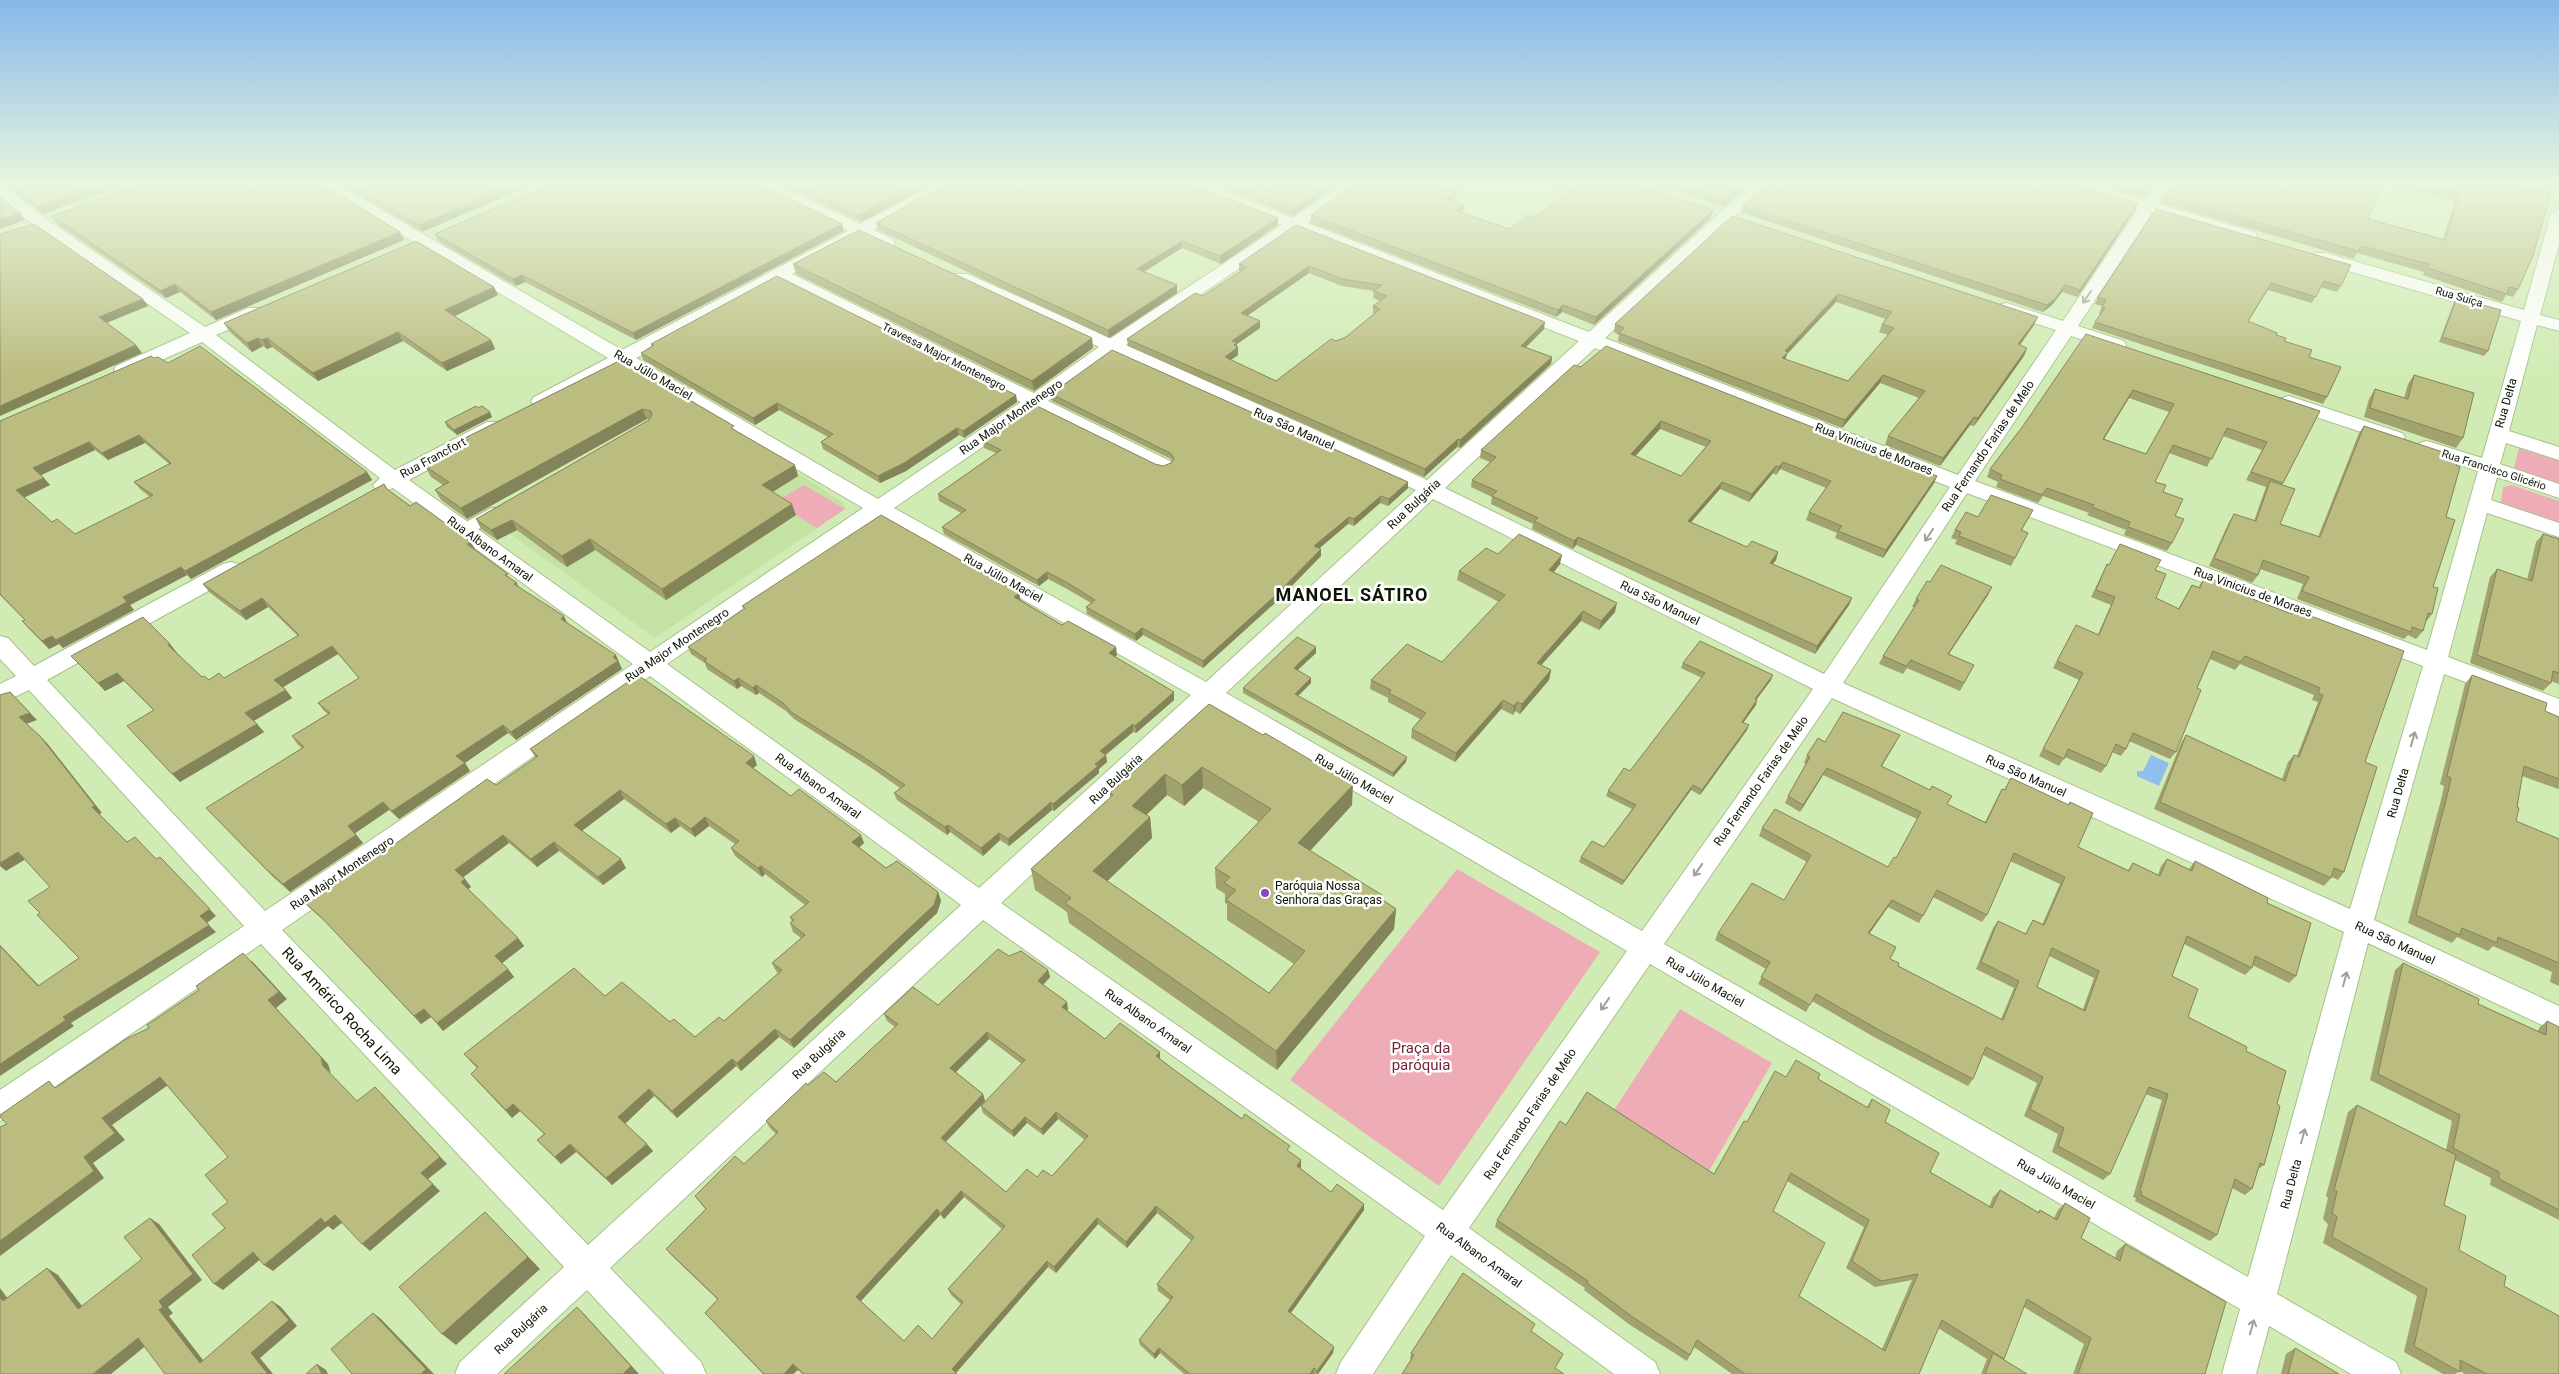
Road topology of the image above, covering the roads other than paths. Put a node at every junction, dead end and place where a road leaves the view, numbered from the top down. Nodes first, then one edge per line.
1 (79, 248) edge
2 (434, 248) edge
3 (829, 248) edge
4 (899, 248) edge
5 (1258, 248) edge
6 (1356, 248) edge
7 (1692, 248) edge
8 (2120, 248) edge
9 (2549, 248) edge
10 (905, 251) edge
11 (2301, 251) edge
12 (941, 268) edge
13 (780, 275) junction
14 (1991, 303) edge
15 (267, 307) edge
16 (2530, 318) junction
17 (2559, 326) edge
18 (2066, 328) junction
19 (203, 334) junction
20 (1592, 340) junction
21 (1110, 346) junction
22 (2132, 350) edge
23 (623, 357) junction
24 (106, 378) edge
25 (2272, 396) edge
26 (1034, 402) junction
27 (526, 409) edge
28 (508, 418) edge
29 (2497, 434) junction
30 (2559, 454) edge
31 (1163, 465) edge
32 (2488, 468) junction
33 (394, 479) junction
34 (1963, 484) junction
35 (1430, 489) junction
36 (2559, 491) edge
37 (368, 494) edge
38 (2478, 503) junction
39 (507, 506) edge
40 (878, 508) junction
41 (464, 530) junction
42 (2559, 530) edge
43 (247, 560) edge
44 (0, 644) edge
45 (2436, 660) junction
46 (649, 663) junction
47 (32, 678) junction
48 (1828, 686) junction
49 (1208, 694) junction
50 (0, 695) edge
51 (2559, 708) edge
52 (981, 904) junction
53 (2359, 926) junction
54 (263, 928) junction
55 (1644, 947) junction
56 (2559, 1020) edge
57 (0, 1107) edge
58 (1447, 1232) junction
59 (586, 1269) junction
60 (2260, 1301) junction
61 (472, 1374) edge
62 (689, 1374) edge
63 (1353, 1374) edge
64 (1643, 1374) edge
65 (2239, 1374) edge
66 (2384, 1374) edge

1 - 19 street, Rua Albano Amaral
2 - 23 street, Rua Júlio Maciel
3 - 13 street
4 - 10 street
5 - 21 street, Rua Major Montenegro
6 - 20 street, Rua Vinicius de Moraes
7 - 20 street, Rua Bulgária
8 -> 18 street, Rua Fernando Farias de Melo
9 - 16 street, Rua Delta
11 - 16 street, Rua Suíça
12 - 21 street, Rua São Manuel
13 - 23 street
13 - 26 street, Travessa Major Montenegro
14 - 18 street
15 - 19 street
16 - 17 street, Rua Suíça
16 - 29 street, Rua Delta
18 - 22 street
18 - 34 street, Rua Fernando Farias de Melo
19 - 24 street
19 - 33 street, Rua Albano Amaral
20 - 34 street, Rua Vinicius de Moraes
20 - 35 street, Rua Bulgária
21 - 26 street, Rua Major Montenegro
21 - 35 street, Rua São Manuel
23 - 27 street
23 - 40 street, Rua Júlio Maciel
25 - 32 street, Rua Francisco Glicério
26 - 31 street, Travessa Major Montenegro
26 - 40 street, Rua Major Montenegro
28 - 33 street, Rua Francfort
29 - 30 street
29 - 32 street, Rua Delta
32 - 36 street, Rua Francisco Glicério
32 - 38 street, Rua Delta
33 - 37 street, Rua Francfort
33 - 41 street, Rua Albano Amaral
34 - 45 street, Rua Vinicius de Moraes
34 -> 48 street, Rua Fernando Farias de Melo
35 - 48 street, Rua São Manuel
35 - 49 street, Rua Bulgária
38 - 42 street
38 - 45 street, Rua Delta
39 - 41 lane
40 - 46 street, Rua Major Montenegro
40 - 49 street, Rua Júlio Maciel
41 - 46 street, Rua Albano Amaral
43 - 47 street
44 - 47 street, Rua Américo Rocha Lima
45 - 51 street, Rua Vinicius de Moraes
53 -> 45 street, Rua Delta
46 - 52 street, Rua Albano Amaral
46 - 54 street, Rua Major Montenegro
47 - 50 street
47 - 54 street, Rua Américo Rocha Lima
48 - 53 street, Rua São Manuel
48 -> 55 street, Rua Fernando Farias de Melo
49 - 52 street, Rua Bulgária
49 - 55 street, Rua Júlio Maciel
52 - 58 street, Rua Albano Amaral
52 - 59 street, Rua Bulgária
53 - 56 street, Rua São Manuel
60 -> 53 street, Rua Delta
54 - 57 street, Rua Major Montenegro
54 - 59 street, Rua Américo Rocha Lima
55 -> 58 street, Rua Fernando Farias de Melo
55 - 60 street, Rua Júlio Maciel
58 - 63 street, Rua Fernando Farias de Melo
58 - 64 street, Rua Albano Amaral
59 - 61 street, Rua Bulgária
59 - 62 street, Rua Américo Rocha Lima
65 -> 60 street, Rua Delta
60 - 66 street, Rua Júlio Maciel

